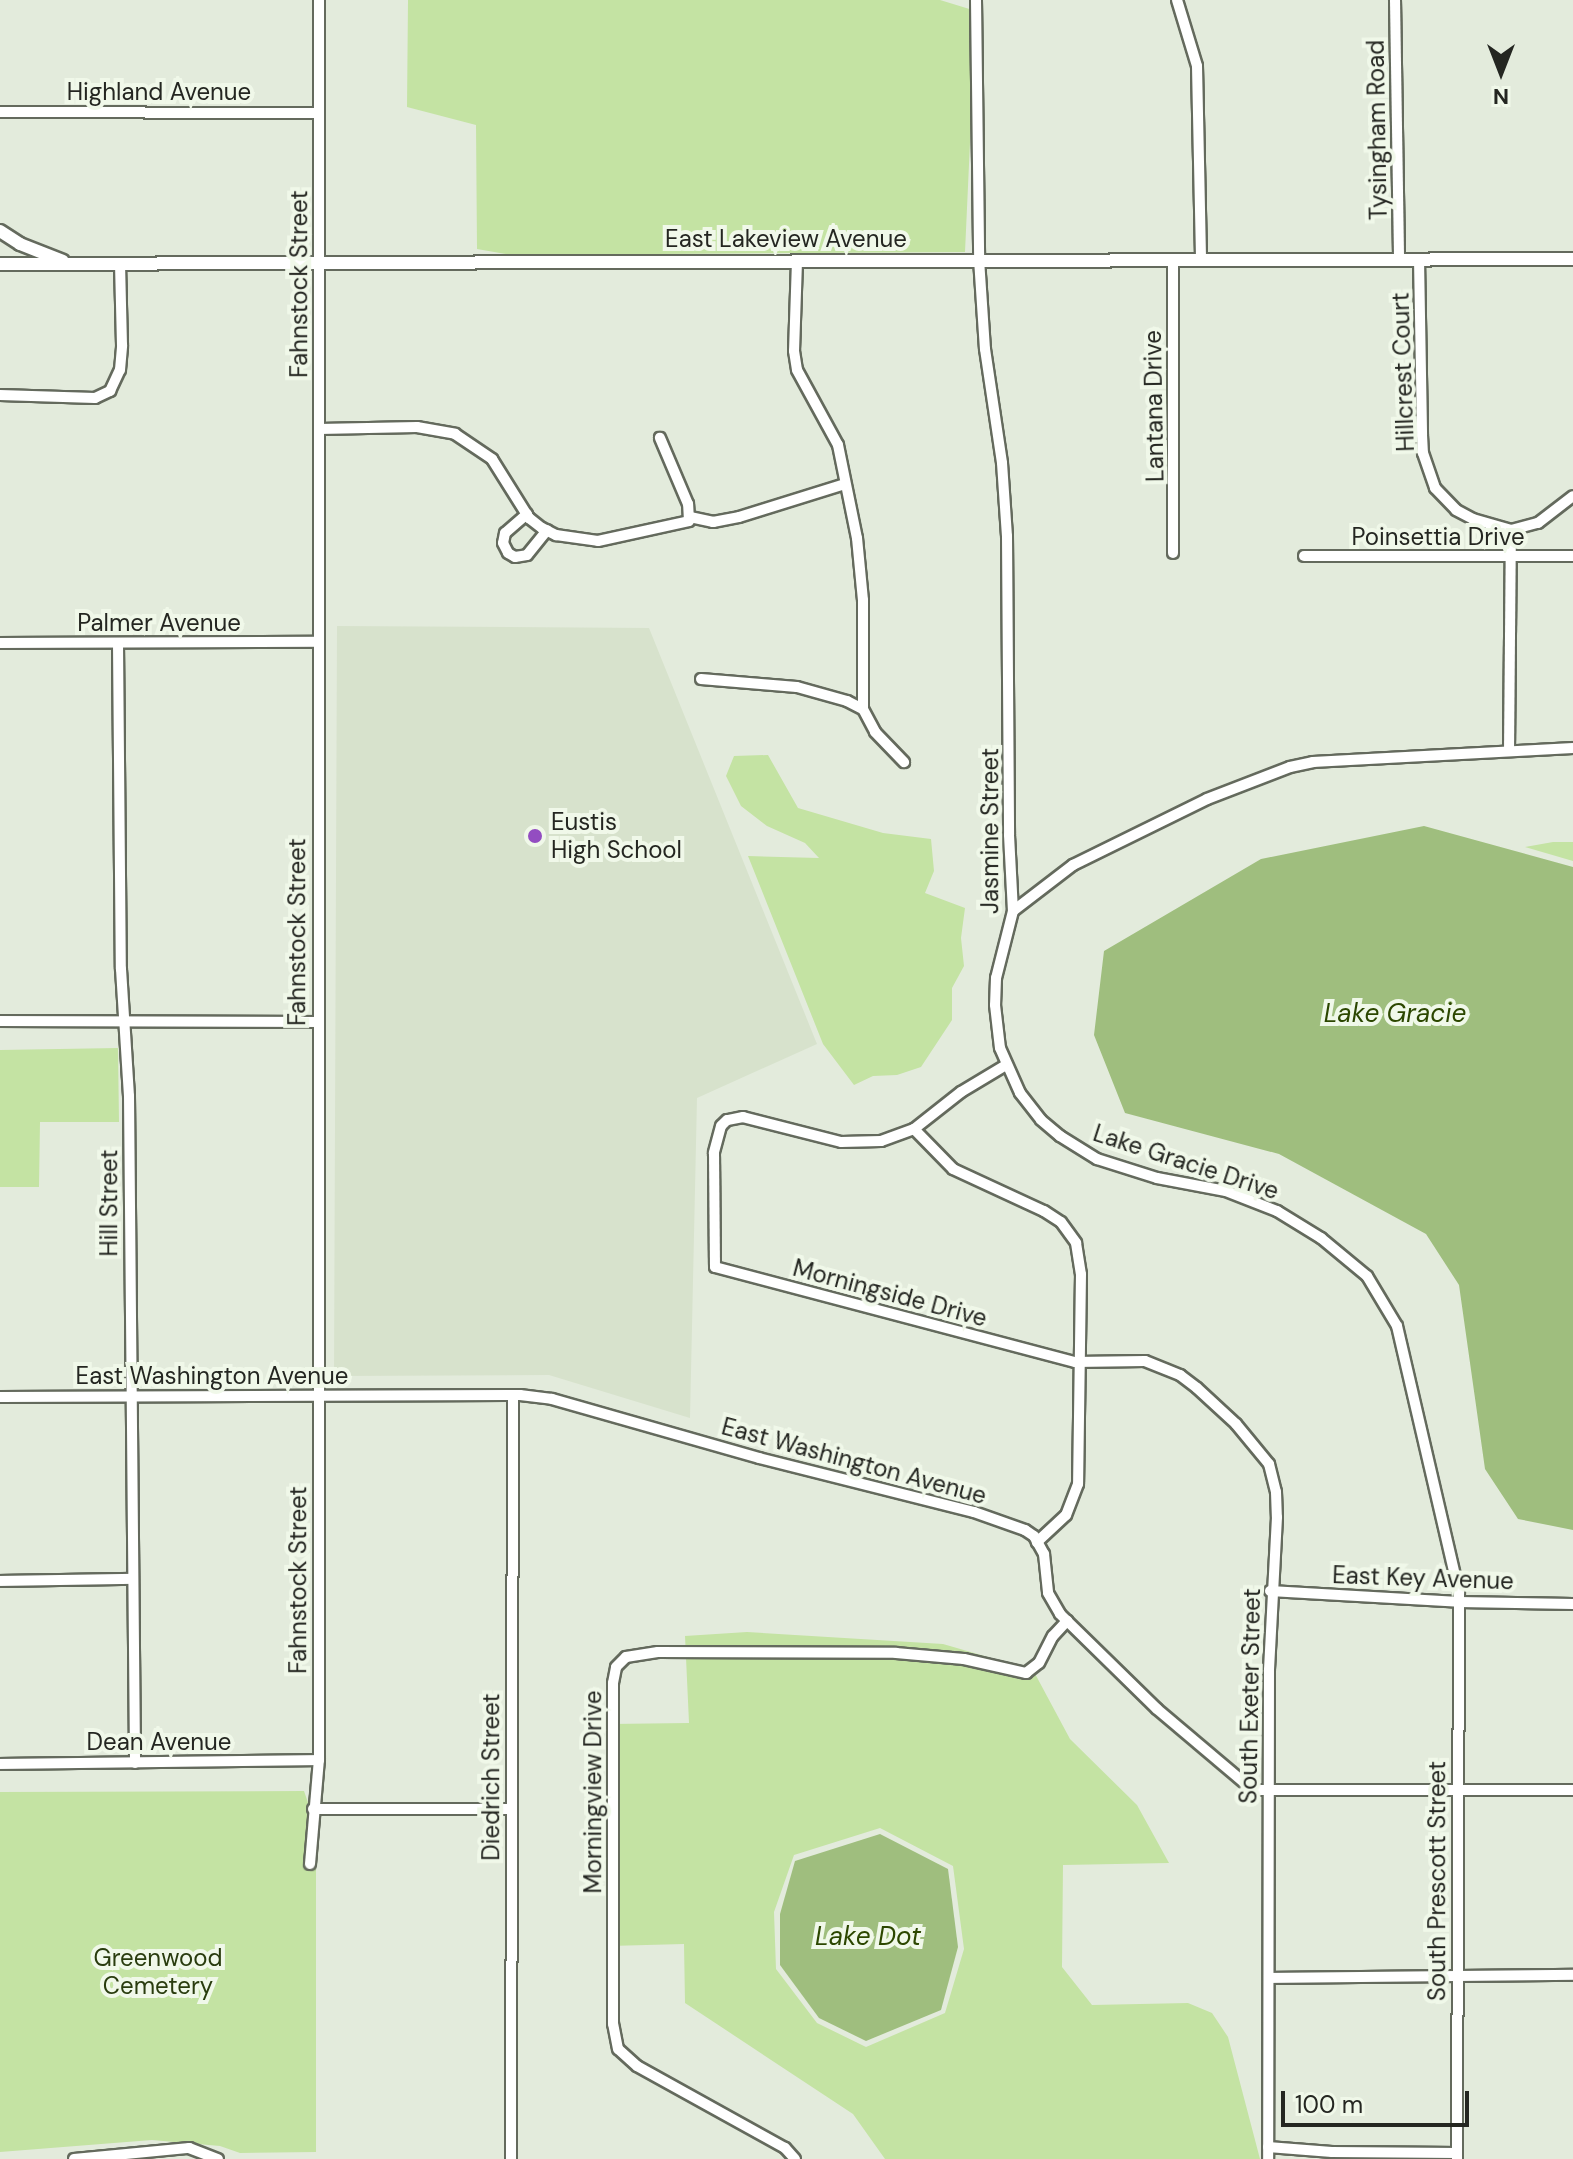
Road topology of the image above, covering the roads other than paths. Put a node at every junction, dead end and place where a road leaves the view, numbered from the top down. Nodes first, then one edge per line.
1 (319, 0) edge
2 (976, 0) edge
3 (1177, 0) edge
4 (1395, 0) edge
5 (0, 112) edge
6 (318, 113) junction
7 (0, 231) edge
8 (979, 259) junction
9 (1173, 259) junction
10 (1201, 259) junction
11 (1399, 259) junction
12 (1419, 259) junction
13 (1573, 259) edge
14 (797, 261) junction
15 (70, 263) junction
16 (0, 264) edge
17 (120, 264) junction
18 (319, 264) junction
19 (0, 395) edge
20 (319, 429) junction
21 (660, 438) dead end
22 (845, 484) junction
23 (1573, 496) edge
24 (527, 514) junction
25 (690, 517) junction
26 (547, 530) junction
27 (1511, 530) junction
28 (1173, 553) dead end
29 (1304, 556) dead end
30 (1509, 556) junction
31 (1573, 556) edge
32 (319, 642) junction
33 (0, 643) edge
34 (118, 644) junction
35 (701, 679) dead end
36 (863, 709) junction
37 (1573, 748) edge
38 (1509, 751) junction
39 (904, 762) dead end
40 (1013, 911) junction
41 (0, 1021) edge
42 (317, 1022) junction
43 (123, 1024) junction
44 (1006, 1065) junction
45 (914, 1129) junction
46 (1079, 1362) junction
47 (317, 1395) junction
48 (513, 1395) junction
49 (129, 1396) junction
50 (0, 1397) edge
51 (1037, 1542) junction
52 (132, 1579) junction
53 (0, 1581) edge
54 (1270, 1591) junction
55 (1459, 1602) junction
56 (1573, 1604) edge
57 (1067, 1621) junction
58 (319, 1760) junction
59 (135, 1763) junction
60 (0, 1764) edge
61 (1457, 1789) junction
62 (1269, 1790) junction
63 (1573, 1790) edge
64 (313, 1809) junction
65 (511, 1809) junction
66 (310, 1864) dead end
67 (1573, 1975) edge
68 (1457, 1976) junction
69 (1269, 1978) junction
70 (1268, 2147) junction
71 (1457, 2156) edge
72 (74, 2159) edge
73 (218, 2159) edge
74 (511, 2159) edge
75 (795, 2159) edge
76 (1268, 2159) edge

1 - 6 street, Fahnstock Street
2 - 8 street, Jasmine Street
3 - 10 street
4 - 11 street, Tysingham Road
5 - 6 street, Highland Avenue
6 - 18 street, Fahnstock Street
7 - 15 street
8 - 9 street, East Lakeview Avenue
8 - 14 street, East Lakeview Avenue
8 - 40 street, Jasmine Street
9 - 10 street, East Lakeview Avenue
9 - 28 street, Lantana Drive
10 - 11 street, East Lakeview Avenue
11 - 12 street, East Lakeview Avenue
12 - 13 street, East Lakeview Avenue
12 - 27 street, Hillcrest Court
14 - 18 street, East Lakeview Avenue
14 - 22 street
15 - 16 street, East Lakeview Avenue
15 - 17 street, East Lakeview Avenue
17 - 18 street, East Lakeview Avenue
17 - 19 street
18 - 20 street, Fahnstock Street
20 - 24 street
20 - 32 street, Fahnstock Street
21 - 25 street
22 - 25 street
22 - 36 street
23 - 27 street
24 - 26 street
24 - 26 street
25 - 26 street
27 - 30 street
29 - 30 street, Poinsettia Drive
30 - 31 street, Poinsettia Drive
30 - 38 street
32 - 34 street, Palmer Avenue
32 - 42 street, Fahnstock Street
33 - 34 street, Palmer Avenue
34 - 43 street, Hill Street
35 - 36 street
36 - 39 street
37 - 38 street
38 - 40 street
40 - 44 street, Jasmine Street
41 - 43 street
42 - 43 street
42 - 47 street, Fahnstock Street
43 - 49 street, Hill Street
44 - 45 street
44 - 55 street, Lake Gracie Drive
45 - 46 street
45 - 46 street, Morningside Drive
46 - 51 street
46 - 54 street, South Exeter Street
47 - 48 street, East Washington Avenue
47 - 49 street, East Washington Avenue
47 - 58 street, Fahnstock Street
48 - 51 street, East Washington Avenue
48 - 65 street, Diedrich Street
49 - 50 street, East Washington Avenue
49 - 52 street, Hill Street
51 - 57 street
52 - 53 street
52 - 59 street, Hill Street
54 - 55 street, East Key Avenue
54 - 62 street, South Exeter Street
55 - 56 street, East Key Avenue
55 - 61 street, South Prescott Street
57 - 62 street
57 - 75 street, Morningview Drive
58 - 59 street, Dean Avenue
58 - 64 street, Fahnstock Street
59 - 60 street, Dean Avenue
61 - 62 street
61 - 63 street
61 - 68 street, South Prescott Street
62 - 69 street, South Exeter Street
64 - 65 street
64 - 66 street, Fahnstock Street
65 - 74 street, Diedrich Street
67 - 68 street
68 - 69 street
68 - 71 street, South Prescott Street
69 - 70 street, South Exeter Street
70 - 71 street
70 - 76 street, South Exeter Street
72 - 73 street

